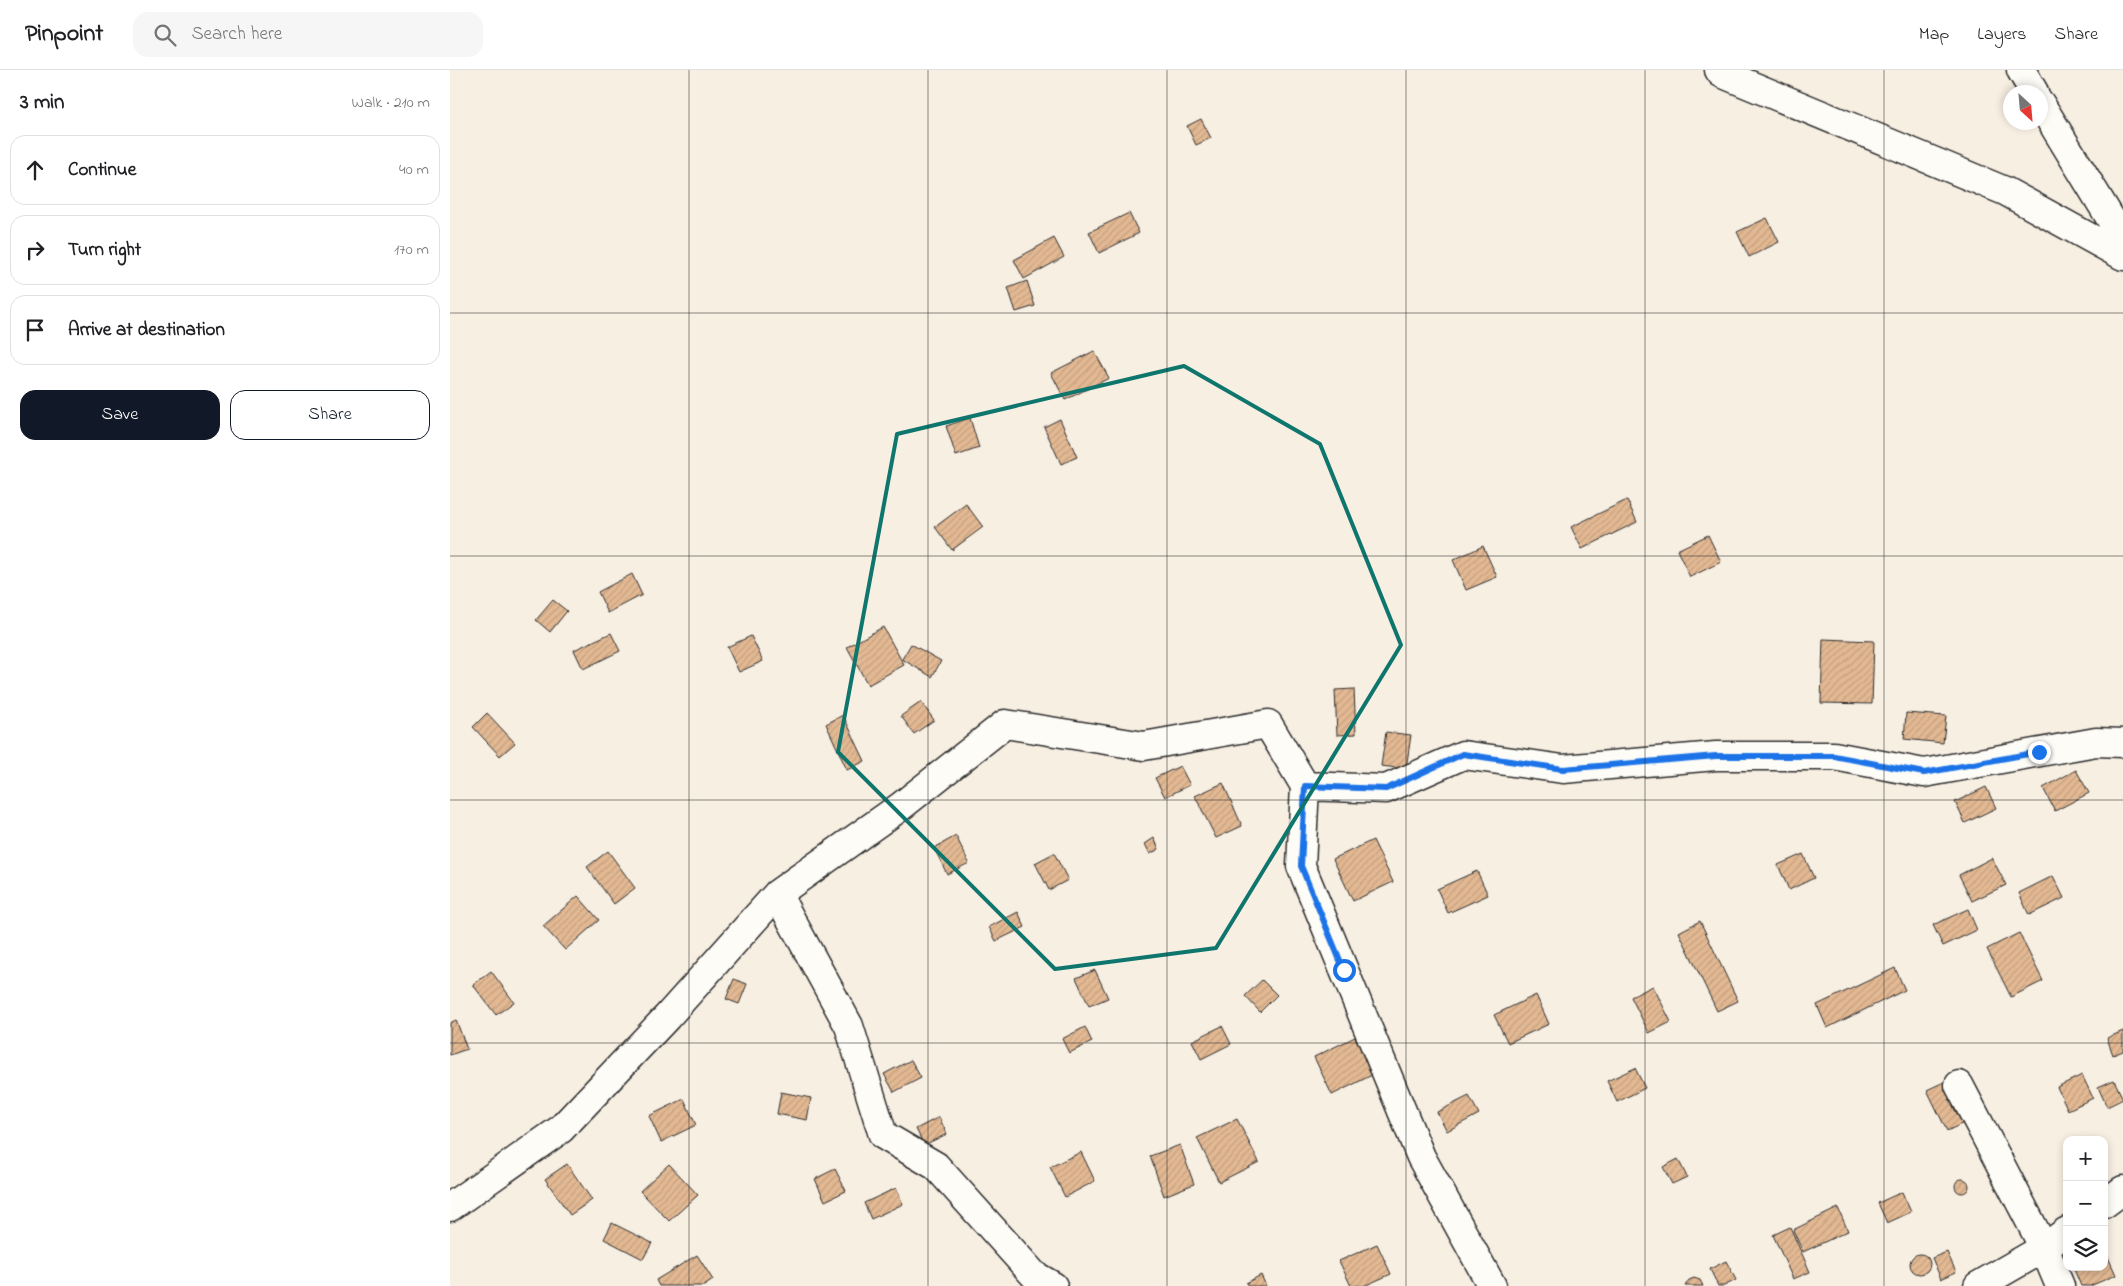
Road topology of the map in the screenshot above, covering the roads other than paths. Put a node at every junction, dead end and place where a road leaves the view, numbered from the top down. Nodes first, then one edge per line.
1 (1719, 70) edge
2 (2021, 70) edge
3 (2030, 85) edge
4 (2048, 116) edge
5 (2123, 239) edge
6 (2123, 256) edge
7 (2123, 743) edge
8 (1305, 786) junction
9 (777, 894) junction
10 (1959, 1085) dead end
11 (2123, 1190) edge
12 (2108, 1201) edge
13 (450, 1207) edge
14 (2063, 1234) edge
15 (2044, 1248) junction
16 (1053, 1286) edge
17 (1492, 1286) edge
18 (1978, 1286) edge
19 (2060, 1286) edge

1 - 6 street
2 - 3 street
4 - 5 street
7 - 8 street
8 - 9 street
8 - 17 street
9 - 13 street
9 - 16 street
10 - 15 street
11 - 12 street
14 - 15 street
15 - 18 street
15 - 19 street

